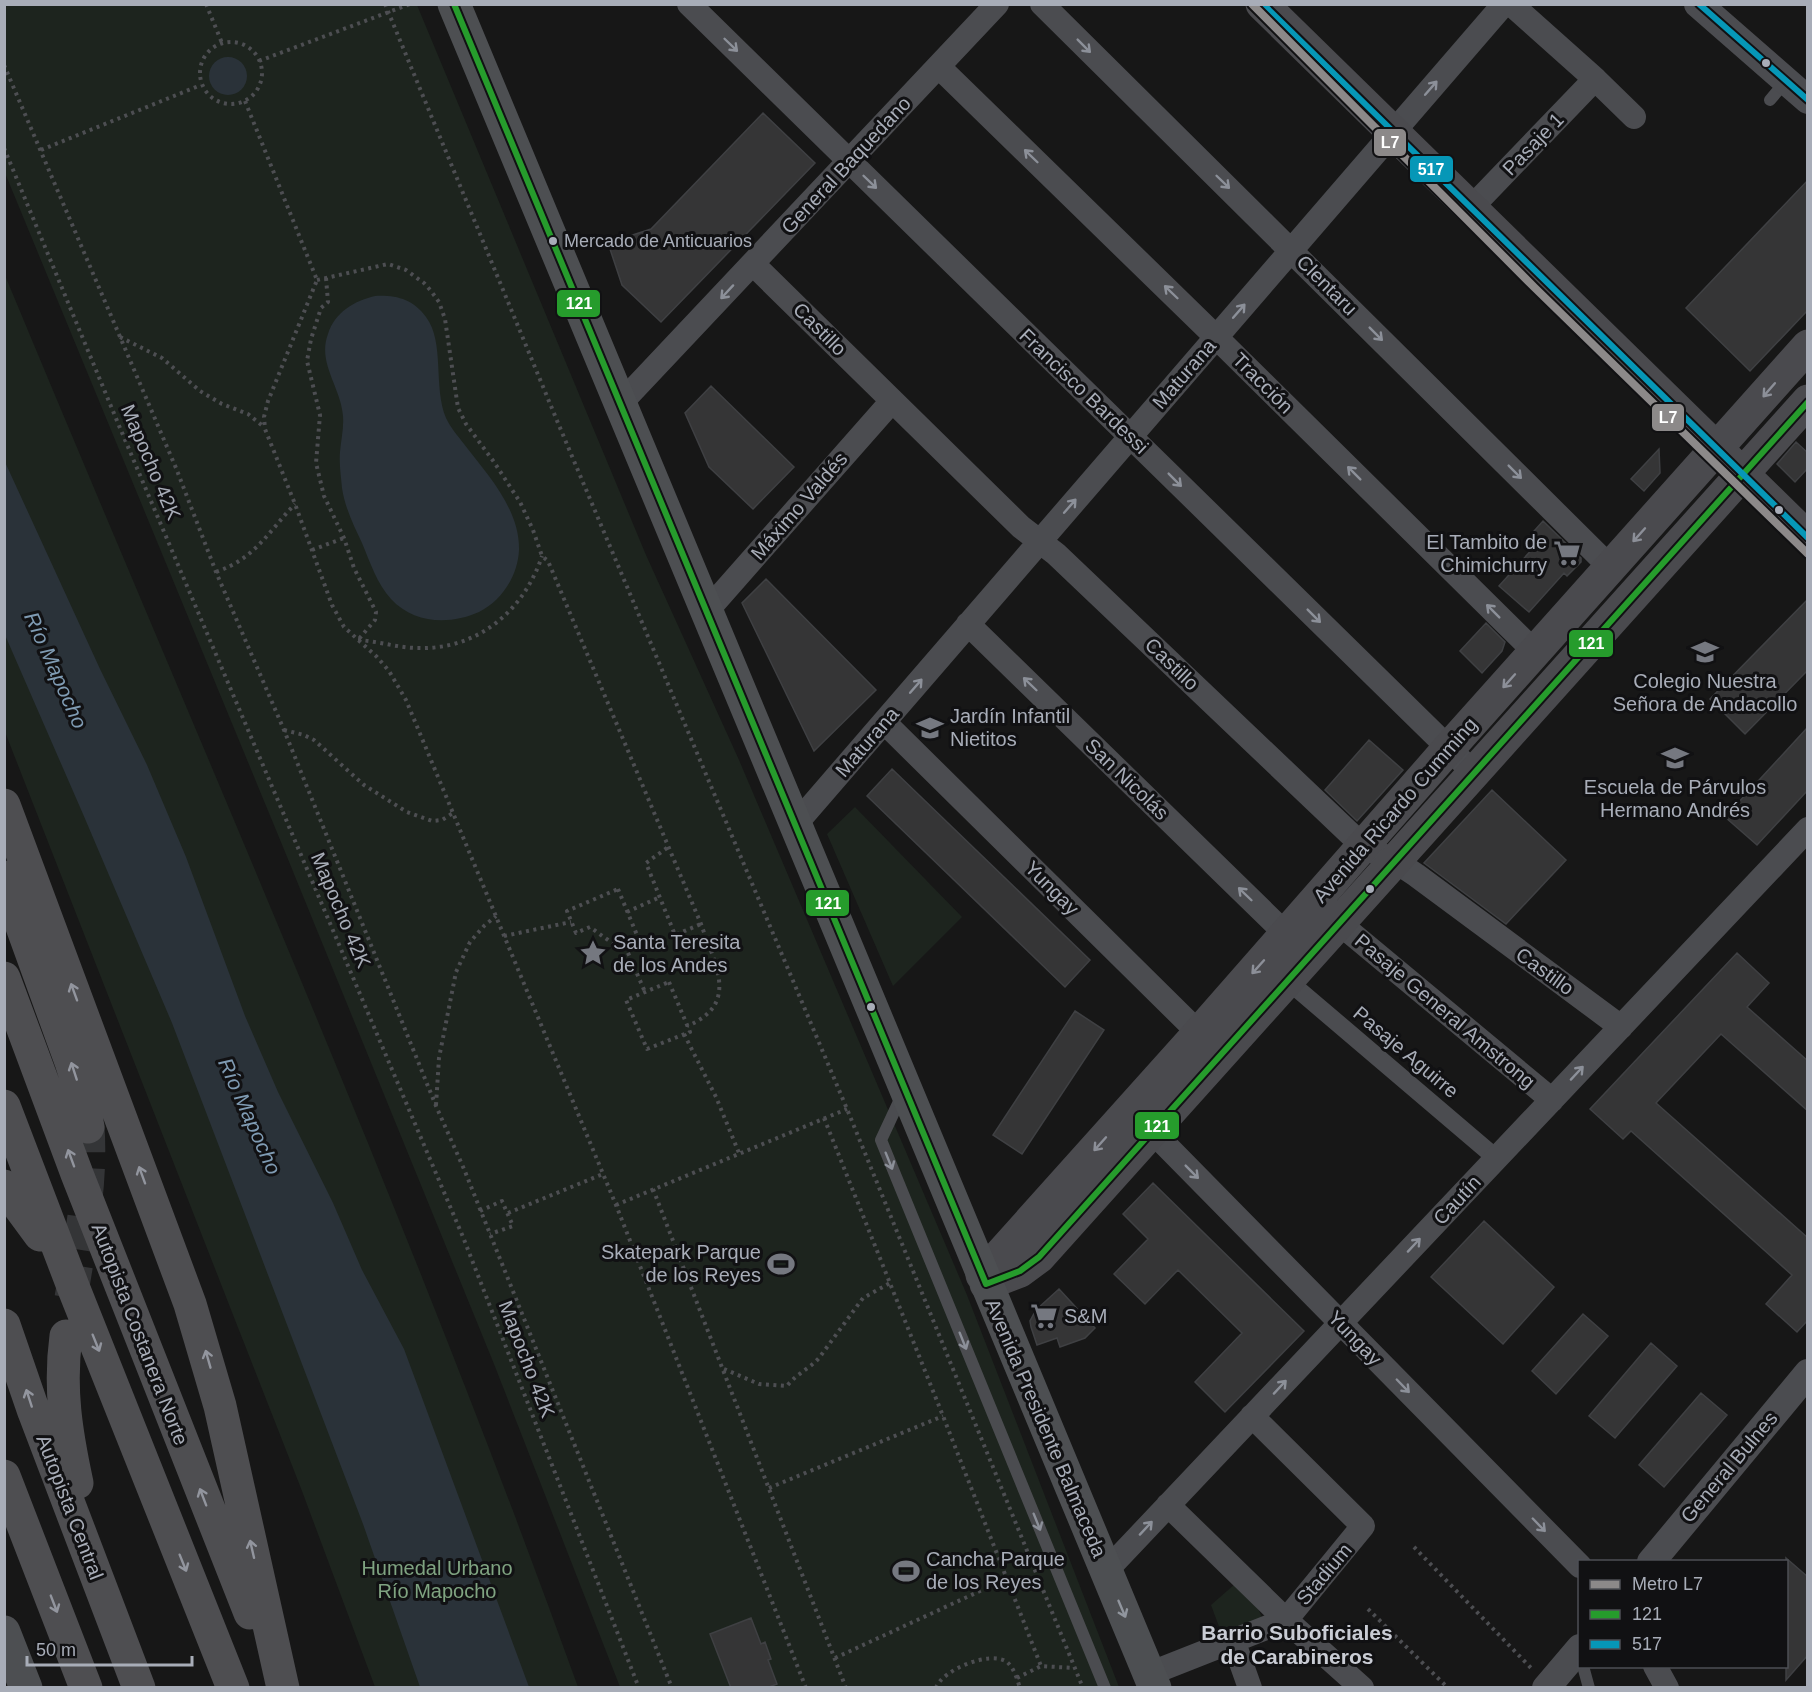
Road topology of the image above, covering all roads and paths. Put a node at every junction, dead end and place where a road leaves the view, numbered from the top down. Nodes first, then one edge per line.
1 (206, 4) edge
2 (385, 4) edge
3 (410, 4) edge
4 (454, 4) edge
5 (997, 4) edge
6 (1042, 4) edge
7 (1262, 4) edge
8 (1504, 4) edge
9 (1511, 4) edge
10 (1698, 4) edge
11 (694, 6) edge
12 (388, 12) junction
13 (222, 43) junction
14 (259, 61) junction
15 (4, 65) edge
16 (939, 67) junction
17 (1595, 79) junction
18 (201, 85) junction
19 (1808, 100) edge
20 (245, 101) junction
21 (1634, 117) dead end
22 (1392, 132) junction
23 (4, 148) edge
24 (41, 150) junction
25 (849, 161) junction
26 (1471, 208) junction
27 (1291, 249) junction
28 (753, 264) junction
29 (326, 278) junction
30 (317, 280) junction
31 (120, 337) junction
32 (1216, 337) junction
33 (1808, 346) edge
34 (892, 401) junction
35 (1808, 401) edge
36 (620, 404) junction
37 (265, 427) junction
38 (1130, 436) junction
39 (1716, 450) junction
40 (1742, 476) junction
41 (295, 504) junction
42 (344, 538) junction
43 (1808, 538) edge
44 (1040, 541) junction
45 (312, 550) junction
46 (542, 556) junction
47 (1610, 567) junction
48 (216, 572) junction
49 (706, 612) junction
50 (968, 624) junction
51 (358, 640) junction
52 (1535, 652) junction
53 (884, 722) junction
54 (284, 730) junction
55 (1448, 749) junction
56 (1474, 773) junction
57 (4, 805) edge
58 (453, 813) junction
59 (795, 825) junction
60 (1808, 829) edge
61 (1364, 847) junction
62 (667, 848) junction
63 (1395, 861) junction
64 (4, 877) edge
65 (660, 897) junction
66 (627, 912) junction
67 (496, 916) junction
68 (571, 921) junction
69 (1339, 922) junction
70 (701, 924) junction
71 (1286, 934) junction
72 (504, 936) junction
73 (625, 946) junction
74 (4, 978) edge
75 (1287, 980) junction
76 (645, 992) junction
77 (687, 1026) junction
78 (1621, 1026) junction
79 (684, 1034) junction
80 (1210, 1043) junction
81 (905, 1089) junction
82 (1552, 1100) junction
83 (4, 1106) edge
84 (435, 1106) junction
85 (847, 1109) junction
86 (824, 1119) junction
87 (1141, 1120) junction
88 (88, 1127) tunnel mouth
89 (739, 1154) junction
90 (1496, 1158) junction
91 (603, 1173) junction
92 (7, 1189) edge
93 (653, 1189) junction
94 (616, 1204) junction
95 (480, 1211) junction
96 (508, 1213) junction
97 (490, 1234) junction
98 (984, 1280) junction
99 (890, 1283) junction
100 (74, 1289) junction
101 (1340, 1323) junction
102 (4, 1325) edge
103 (66, 1336) dead end
104 (722, 1369) junction
105 (1808, 1373) edge
106 (943, 1416) junction
107 (1252, 1416) junction
108 (4, 1476) edge
109 (769, 1488) junction
110 (4, 1497) edge
111 (1168, 1505) junction
112 (1414, 1547) dead end
113 (33, 1549) junction
114 (1653, 1560) edge
115 (1578, 1564) edge
116 (1106, 1571) junction
117 (1006, 1579) junction
118 (102, 1590) junction
119 (1368, 1609) dead end
120 (1286, 1620) junction
121 (4, 1632) edge
122 (1233, 1640) junction
123 (835, 1658) junction
124 (1578, 1658) edge
125 (1041, 1666) junction
126 (1074, 1668) junction
127 (1584, 1668) edge
128 (1656, 1668) edge
129 (1017, 1678) junction
130 (1152, 1681) edge
131 (1547, 1687) edge
132 (26, 1688) edge
133 (86, 1688) edge
134 (139, 1688) edge
135 (233, 1688) edge
136 (281, 1688) edge
137 (639, 1688) edge
138 (672, 1688) edge
139 (806, 1688) edge
140 (846, 1688) edge
141 (936, 1688) edge
142 (1020, 1688) edge
143 (1083, 1688) edge
144 (1105, 1688) edge
145 (1250, 1688) edge
146 (1362, 1688) edge
147 (1448, 1688) edge
148 (1589, 1688) edge
149 (1667, 1688) edge

1 - 13 path
2 - 12 path
3 - 12 path
4 - 36 main road, Avenida Presidente Balmaceda
5 - 16 street, General Baquedano
6 -> 27 street, Clentaru
7 - 22 main road
22 -> 8 street, Maturana
9 - 17 street
10 - 19 street
11 -> 25 street, Francisco Bardessi
12 - 14 path
12 - 85 path
13 - 14 path
13 - 18 path
14 - 20 path
15 - 24 path
16 - 25 street, General Baquedano
32 -> 16 street, Tracción
17 - 21 street
17 - 26 street, Pasaje 1
18 - 20 path
18 - 24 path
20 - 30 path
22 - 26 main road
22 - 27 street, Maturana
23 - 137 path, Mapocho 42K
24 - 31 path
25 - 28 street, General Baquedano
25 -> 38 street, Francisco Bardessi
26 - 39 main road
32 -> 27 street, Maturana
27 -> 47 street, Clentaru
28 - 34 street, Castillo
28 -> 36 street, General Baquedano
29 - 30 path
29 - 42 path
29 - 46 path
30 - 37 path
31 - 37 path
31 - 48 path
32 - 38 street, Maturana
52 -> 32 street, Tracción
33 -> 39 main road, Avenida Ricardo Cumming
34 - 44 street, Castillo
34 - 49 street, Máximo Valdés
35 - 40 main road, Avenida Ricardo Cumming
36 - 49 main road, Avenida Presidente Balmaceda
37 - 41 path
44 -> 38 street, Maturana
38 -> 55 street, Francisco Bardessi
39 - 40 main road
39 -> 47 main road, Avenida Ricardo Cumming
40 - 43 main road
40 - 56 main road, Avenida Ricardo Cumming
41 - 45 path
41 - 48 path
42 - 45 path
42 - 51 path
44 - 50 street, Maturana
44 - 61 street, Castillo
45 - 51 path
46 - 51 path
46 - 62 path
47 - 52 main road, Avenida Ricardo Cumming
48 - 54 path
49 - 59 main road, Avenida Presidente Balmaceda
53 -> 50 street, Maturana
71 -> 50 street, San Nicolás
51 - 58 path
52 -> 55 main road, Avenida Ricardo Cumming
53 - 59 street, Maturana
53 - 80 street, Yungay
54 - 58 path
54 - 84 path
55 - 56 street, Francisco Bardessi
55 - 61 main road, Avenida Ricardo Cumming
56 - 63 main road, Avenida Ricardo Cumming
136 -> 57 highway
58 - 67 path
59 - 81 main road, Avenida Presidente Balmaceda
60 - 78 street, Cautín
61 - 63 street, Castillo
61 - 71 main road, Avenida Ricardo Cumming
62 - 65 path
62 - 70 path
63 - 69 main road, Avenida Ricardo Cumming
63 - 78 street, Castillo
88 -> 64 highway
65 - 66 path
65 - 70 path
66 - 68 path
66 - 73 path
67 - 72 path
67 - 84 path
68 - 72 path
68 - 73 path
69 - 75 main road, Avenida Ricardo Cumming
69 - 82 street, Pasaje General Amstrong
70 - 77 path
71 -> 80 main road, Avenida Ricardo Cumming
72 - 91 path
73 - 76 path
136 -> 74 highway, Autopista Costanera Norte
75 - 80 main road, Avenida Ricardo Cumming
75 - 90 street, Pasaje Aguirre
76 - 77 path
76 - 79 path
77 - 79 path
82 -> 78 street, Cautín
79 - 89 path
80 - 87 main road, Avenida Ricardo Cumming
81 - 98 main road, Avenida Presidente Balmaceda
81 -> 144 lane
82 - 90 street, Cautín
83 - 100 highway
84 - 95 path
85 - 86 path
85 - 126 path
86 - 89 path
86 - 99 path
87 - 98 main road, Avenida Ricardo Cumming
87 -> 101 street, Yungay
89 - 93 path
101 -> 90 street, Cautín
91 - 94 path
91 - 96 path
92 - 100 highway
93 - 94 path
93 - 104 path
94 - 139 path
95 - 96 path
95 - 97 path
96 - 97 path
97 - 138 path
98 - 116 main road, Avenida Presidente Balmaceda
99 - 104 path
99 - 106 path
100 -> 135 highway
107 -> 101 street, Cautín
101 -> 115 street, Yungay
118 -> 102 highway, Autopista Central
103 - 118 highway
104 - 109 path
105 - 114 street, General Bulnes
106 - 109 path
106 - 117 path
107 - 111 street, Cautín
107 - 120 street, Stadium
108 - 113 highway
109 - 123 path
110 - 113 highway
116 -> 111 street, Cautín
111 - 120 street
112 - 131 path
113 -> 133 highway
116 -> 130 main road, Avenida Presidente Balmaceda
117 - 123 path
117 - 125 path
118 - 134 highway, Autopista Central
119 - 147 path
120 - 122 street, Stadium
120 - 146 street
121 - 132 main road
122 - 130 street, Stadium
122 - 145 street
123 - 140 path
124 - 131 street
125 - 126 path
125 - 129 path
126 - 143 path
127 - 148 lane
128 - 149 street
129 - 141 path
129 - 142 path

